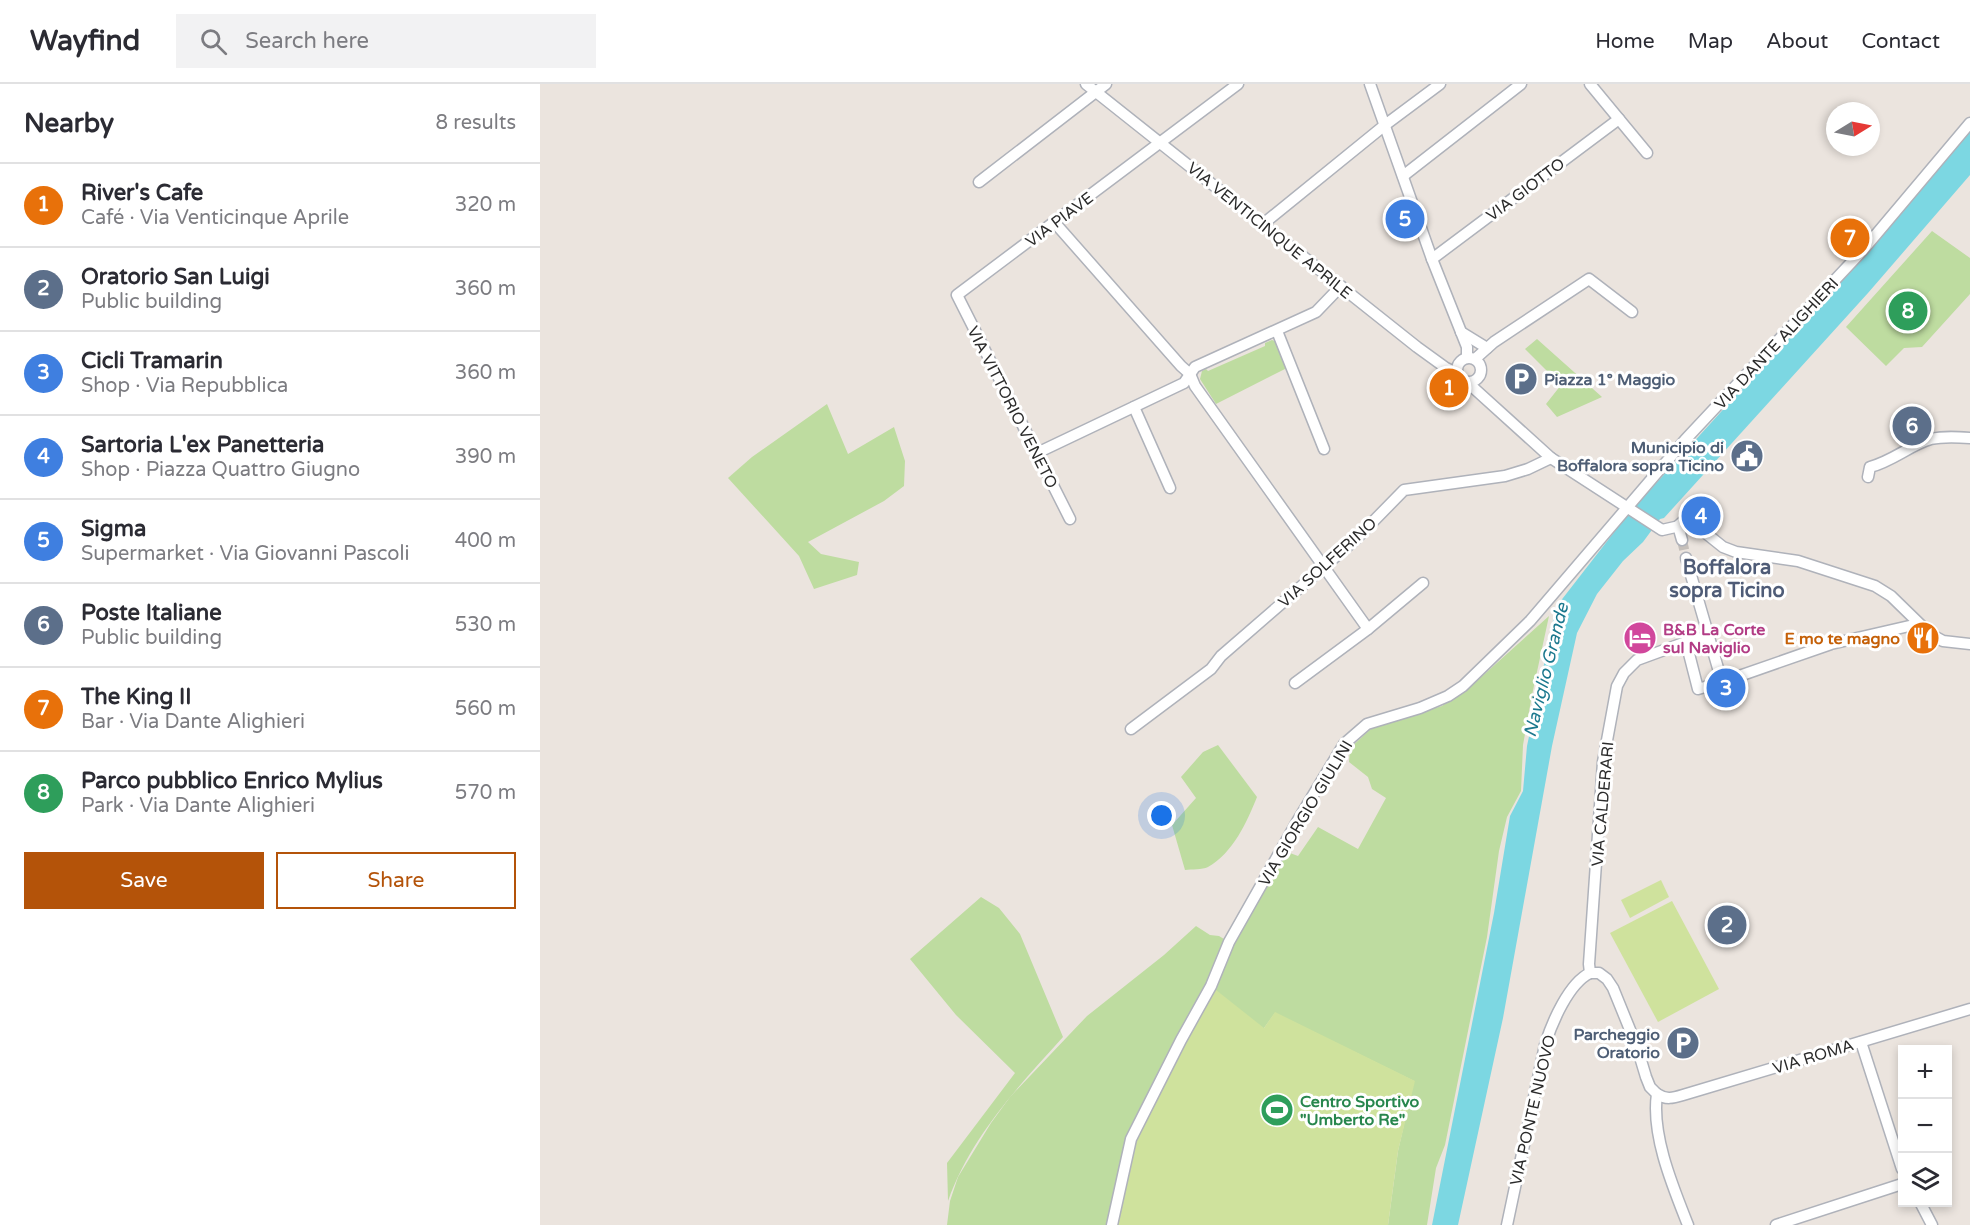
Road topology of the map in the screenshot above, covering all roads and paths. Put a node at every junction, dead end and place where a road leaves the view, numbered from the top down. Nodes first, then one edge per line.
1 (1086, 84) edge
2 (1106, 84) edge
3 (1238, 84) edge
4 (1370, 84) edge
5 (1440, 84) edge
6 (1521, 84) edge
7 (1590, 84) edge
8 (1095, 91) junction
9 (1619, 119) junction
10 (1970, 123) edge
11 (1385, 125) junction
12 (1159, 142) junction
13 (1647, 153) dead end
14 (1402, 176) junction
15 (979, 182) dead end
16 (1055, 223) junction
17 (1263, 224) junction
18 (1432, 259) junction
19 (1341, 286) junction
20 (957, 295) joint
21 (1632, 312) dead end
22 (1276, 331) junction
23 (1460, 332) junction
24 (1487, 348) junction
25 (1471, 358) junction
26 (1457, 373) junction
27 (1190, 374) junction
28 (1467, 382) junction
29 (1134, 407) junction
30 (1970, 438) edge
31 (1324, 449) dead end
32 (1037, 453) junction
33 (1551, 458) junction
34 (1868, 477) dead end
35 (1170, 488) dead end
36 (1629, 507) junction
37 (1070, 519) dead end
38 (1678, 526) junction
39 (1682, 540) tunnel mouth
40 (1686, 558) tunnel mouth
41 (1323, 566) junction
42 (1423, 583) dead end
43 (1918, 624) junction
44 (1368, 629) junction
45 (1709, 636) junction
46 (1686, 642) junction
47 (1970, 644) edge
48 (1722, 682) junction
49 (1295, 683) dead end
50 (1131, 729) dead end
51 (1590, 973) junction
52 (1970, 1009) edge
53 (1861, 1042) junction
54 (1657, 1094) junction
55 (1898, 1157) edge
56 (1898, 1185) edge
57 (1922, 1207) edge
58 (1112, 1225) edge
59 (1507, 1225) edge
60 (1688, 1225) edge
61 (1776, 1225) edge
62 (1932, 1225) edge

1 - 8 street, VIA VENTICINQUE APRILE
2 - 8 street
3 - 12 street, VIA PIAVE
4 - 11 street
5 - 11 street
6 - 14 street
7 - 9 street
8 - 12 street, VIA VENTICINQUE APRILE
8 - 15 street
9 - 13 street
9 - 18 street, VIA GIOTTO
10 - 36 street, VIA DANTE ALIGHIERI
11 - 14 street
11 - 17 street
12 - 16 street, VIA PIAVE
12 - 17 street, VIA VENTICINQUE APRILE
14 - 18 street
16 - 20 street, VIA PIAVE
16 - 27 street
17 - 19 street, VIA VENTICINQUE APRILE
18 - 23 street
19 - 22 street
19 - 26 street, VIA VENTICINQUE APRILE
20 - 32 street, VIA VITTORIO VENETO
21 - 24 street
22 - 27 street
22 - 31 street
23 - 24 street
23 - 25 street
24 - 25 street
25 - 26 street
25 - 28 street
26 - 28 street
27 - 29 street
27 - 41 street
28 - 33 street
29 - 32 street
29 - 35 street
30 - 34 street
32 - 37 street, VIA VITTORIO VENETO
33 - 36 street
33 - 41 street, VIA SOLFERINO
36 - 38 street
36 - 58 street, VIA GIORGIO GIULINI
38 - 39 street
38 - 43 street
40 - 45 street
41 - 44 street
41 - 50 street, VIA SOLFERINO
42 - 44 street
43 - 47 street
43 - 48 street
44 - 49 street
45 - 46 street, VIA CALDERARI
45 - 48 street
46 - 48 street
46 - 51 street, VIA CALDERARI
51 - 54 street
51 - 59 street, VIA PONTE NUOVO
52 - 53 street, VIA ROMA
53 - 54 street, VIA ROMA
53 - 55 street
54 - 60 street
56 - 61 street
57 - 62 street

